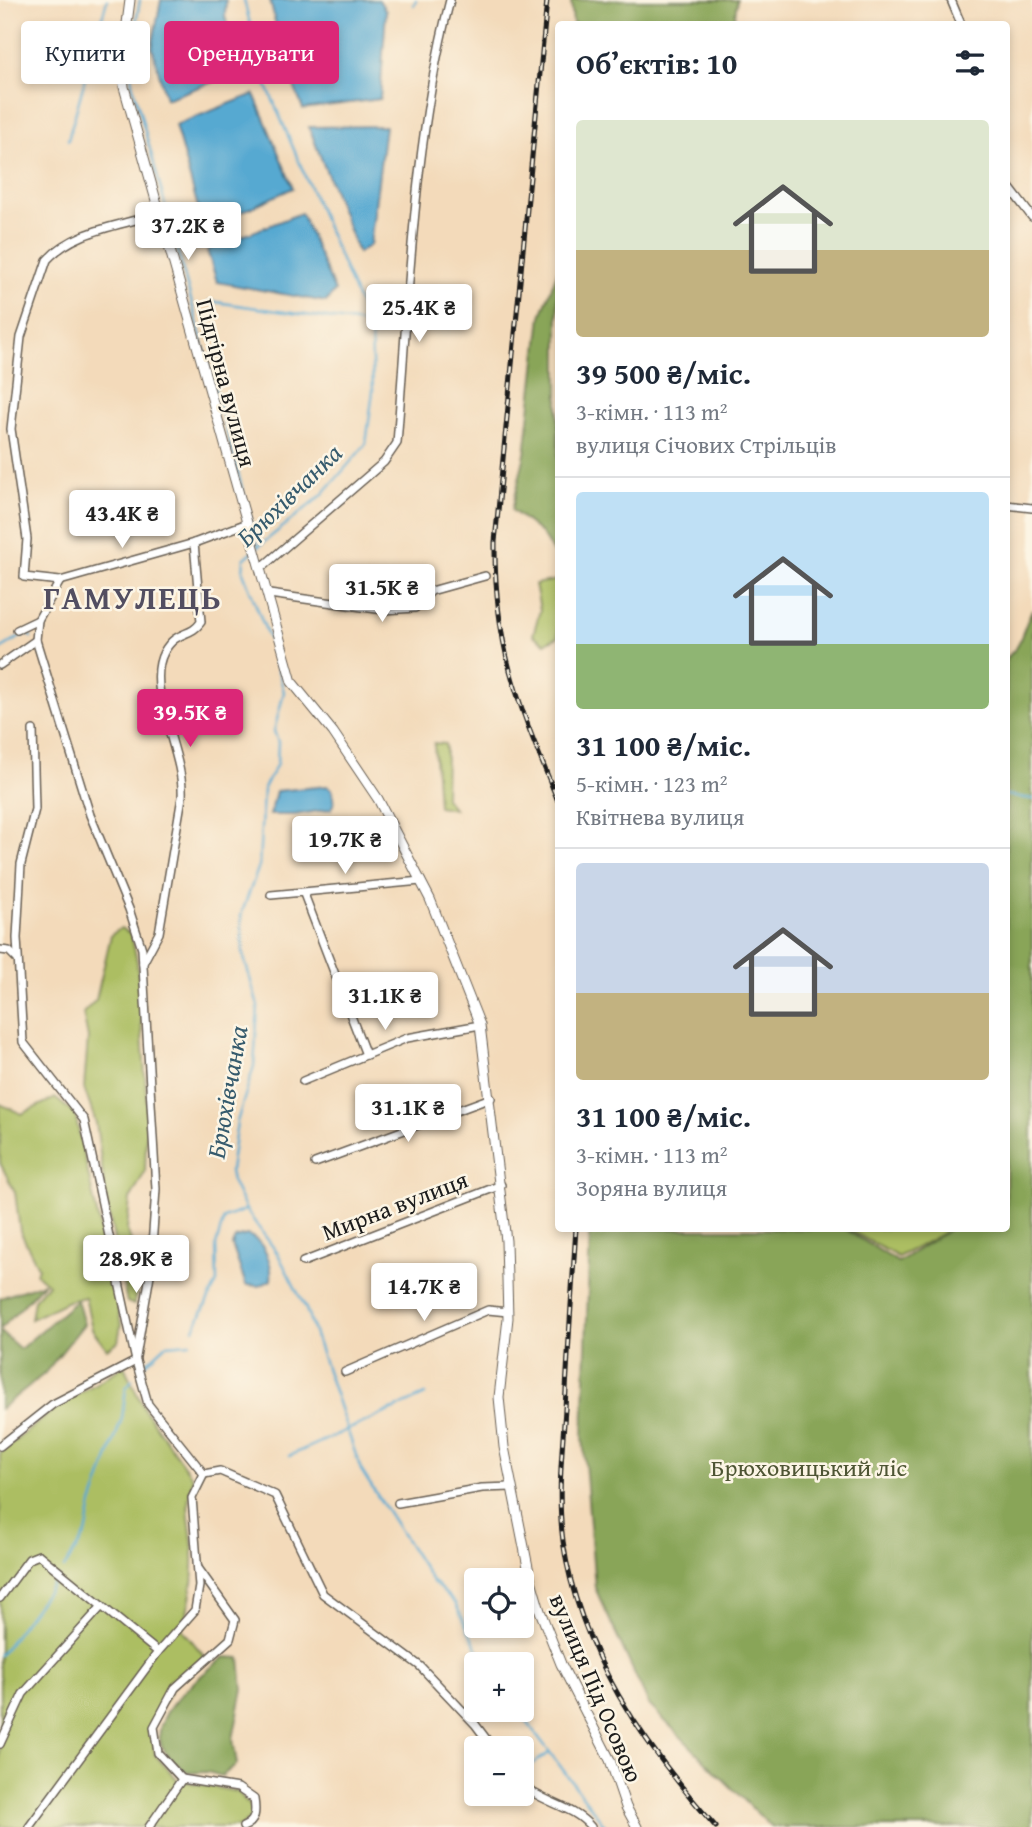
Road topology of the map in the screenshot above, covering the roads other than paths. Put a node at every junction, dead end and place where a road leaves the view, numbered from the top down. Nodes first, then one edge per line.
1 (130, 0) edge
2 (450, 0) edge
3 (951, 0) edge
4 (960, 21) edge
5 (1010, 188) edge
6 (159, 213) junction
7 (1032, 218) edge
8 (1010, 505) edge
9 (1032, 508) edge
10 (245, 524) junction
11 (194, 543) junction
12 (252, 544) joint
13 (259, 563) junction
14 (485, 576) dead end
15 (60, 580) junction
16 (269, 594) junction
17 (38, 620) junction
18 (17, 630) dead end
19 (36, 640) junction
20 (0, 666) edge
21 (33, 730) dead end
22 (421, 881) junction
23 (304, 894) junction
24 (271, 895) dead end
25 (0, 950) edge
26 (17, 959) junction
27 (143, 963) junction
28 (481, 1025) junction
29 (366, 1055) junction
30 (303, 1082) dead end
31 (491, 1098) junction
32 (315, 1163) dead end
33 (501, 1185) junction
34 (303, 1262) dead end
35 (508, 1312) junction
36 (136, 1361) junction
37 (345, 1372) dead end
38 (0, 1446) edge
39 (204, 1474) junction
40 (512, 1487) junction
41 (398, 1503) dead end
42 (197, 1568) junction
43 (0, 1598) edge
44 (102, 1606) junction
45 (158, 1652) junction
46 (484, 1736) edge
47 (0, 1744) edge
48 (182, 1779) junction
49 (534, 1794) edge
50 (29, 1827) edge
51 (149, 1827) edge
52 (243, 1827) edge
53 (591, 1827) edge
54 (637, 1827) edge

1 - 6 street, Підгірна вулиця
2 - 13 street
3 - 4 street
5 - 7 street
6 - 10 street, Підгірна вулиця
6 - 15 street
8 - 9 street
10 - 11 street
10 - 12 street, Підгірна вулиця
11 - 15 street
11 - 27 street
12 - 13 street, вулиця Під Осовою
13 - 16 street, вулиця Під Осовою
14 - 16 street
15 - 17 street
16 - 22 street, вулиця Під Осовою
17 - 18 street
17 - 19 street
19 - 20 street
19 - 27 street
21 - 26 street
22 - 23 street
22 - 28 street, вулиця Під Осовою
23 - 24 street
23 - 29 street
25 - 26 street
26 - 36 street
27 - 36 street
28 - 29 street
28 - 31 street, вулиця Під Осовою
29 - 30 street
31 - 32 street
31 - 33 street, вулиця Під Осовою
33 - 34 street, Мирна вулиця
33 - 35 street, вулиця Під Осовою
35 - 37 street
35 - 40 street, вулиця Під Осовою
36 - 38 street
36 - 39 street
39 - 42 street
39 - 46 street
40 - 41 street
40 - 54 street, вулиця Під Осовою
42 - 45 street
42 - 48 street
43 - 44 street
44 - 45 street
44 - 47 street
45 - 50 street
48 - 51 street
48 - 52 street
49 - 53 street

